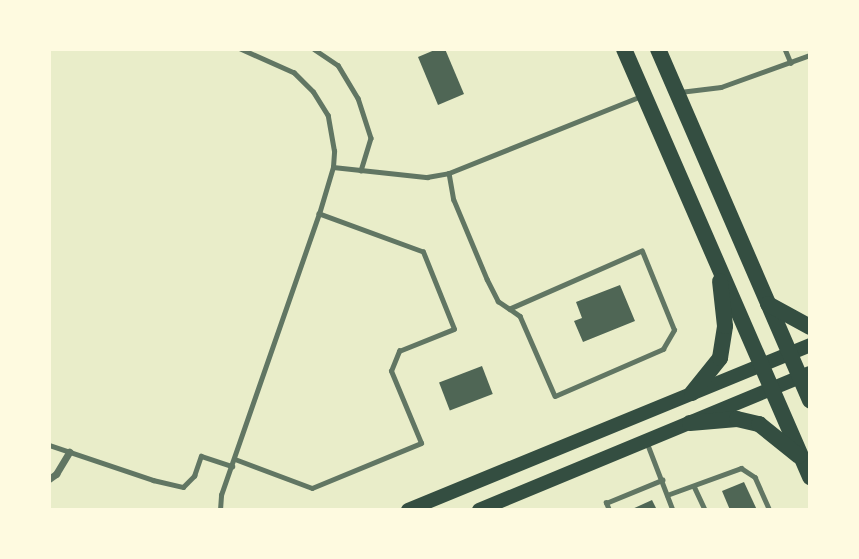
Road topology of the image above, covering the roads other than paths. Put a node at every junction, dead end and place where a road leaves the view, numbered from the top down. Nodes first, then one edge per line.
1 (240, 49) edge
2 (314, 49) edge
3 (624, 49) edge
4 (658, 49) edge
5 (785, 49) edge
6 (810, 55) edge
7 (790, 63) junction
8 (677, 92) junction
9 (645, 94) junction
10 (333, 167) junction
11 (361, 170) junction
12 (449, 173) junction
13 (319, 214) junction
14 (718, 264) junction
15 (768, 304) junction
16 (510, 309) junction
17 (810, 327) edge
18 (810, 345) edge
19 (789, 354) junction
20 (762, 365) junction
21 (805, 375) edge
22 (772, 389) junction
23 (692, 393) junction
24 (810, 401) edge
25 (690, 423) junction
26 (646, 441) junction
27 (49, 445) edge
28 (69, 452) junction
29 (801, 457) junction
30 (235, 459) junction
31 (535, 459) junction
32 (232, 466) junction
33 (810, 477) edge
34 (49, 479) edge
35 (662, 480) junction
36 (545, 482) junction
37 (694, 486) junction
38 (667, 495) junction
39 (220, 510) edge
40 (408, 510) edge
41 (479, 510) edge
42 (609, 510) edge
43 (673, 510) edge
44 (705, 510) edge
45 (770, 510) edge

1 - 10 lane
2 - 11 lane
3 - 9 main road
4 - 8 main road
5 - 7 lane
6 - 7 lane
7 - 8 lane
8 - 15 main road
9 - 12 lane
9 - 14 main road
10 - 11 lane
10 - 13 lane
11 - 12 lane
12 - 16 lane
13 - 30 lane
13 - 30 lane
14 - 20 main road
14 - 23 main road
15 - 17 main road
15 - 19 main road
16 - 16 lane
18 - 19 main road
19 - 20 main road
19 - 21 main road
20 - 22 main road
20 - 23 main road
21 - 22 main road
21 - 24 main road
22 - 25 main road
22 - 29 main road
23 - 31 main road
25 - 26 main road
25 - 29 main road
26 - 35 lane
26 - 36 main road
27 - 28 lane
28 - 32 lane
28 - 34 street
29 - 33 main road
30 - 32 lane
31 - 36 main road
31 - 40 main road
32 - 39 lane
35 - 38 lane
35 - 42 lane
36 - 41 main road
37 - 38 lane
37 - 44 lane
37 - 45 lane
38 - 43 lane

